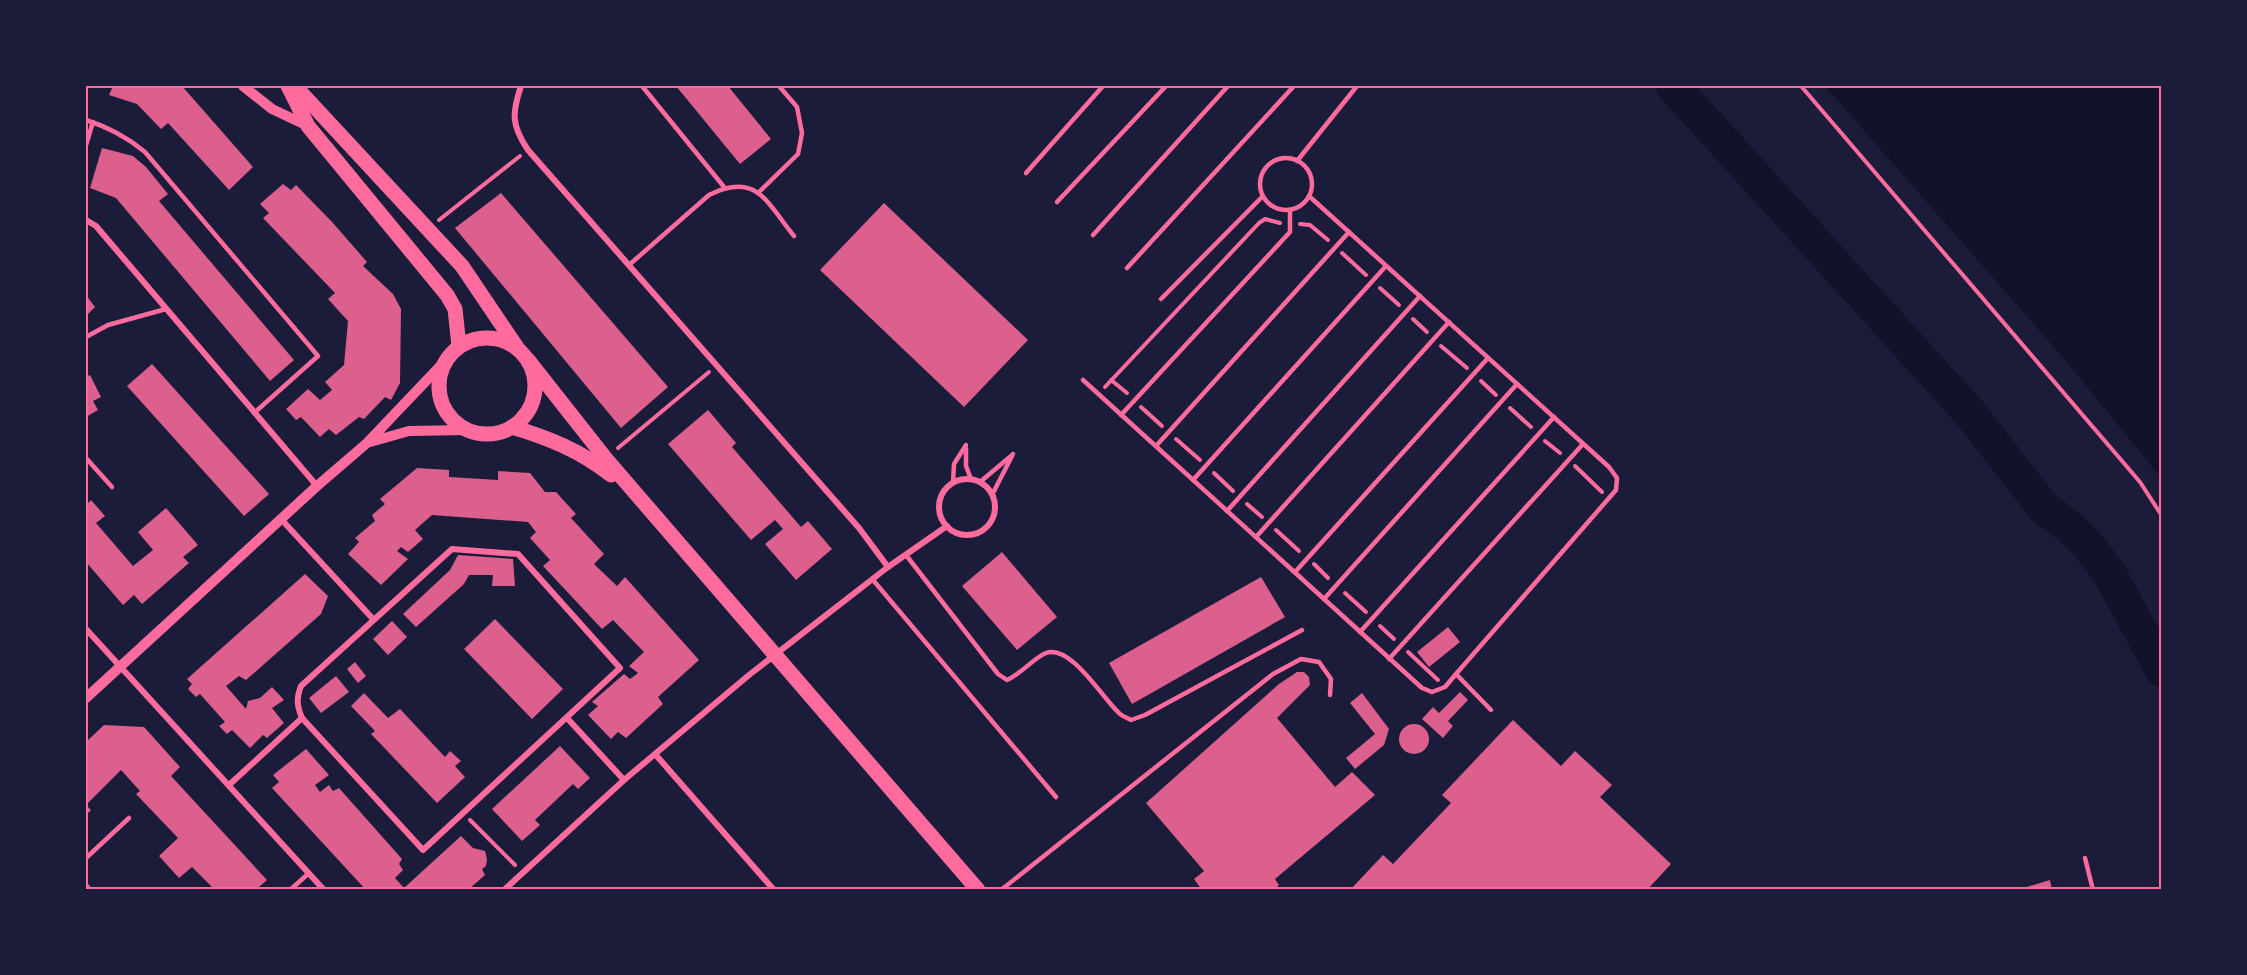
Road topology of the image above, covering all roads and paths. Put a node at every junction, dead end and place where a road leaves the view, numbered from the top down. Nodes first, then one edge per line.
1 (243, 86) edge
2 (288, 86) edge
3 (295, 86) edge
4 (521, 86) edge
5 (642, 86) edge
6 (779, 86) edge
7 (1104, 86) edge
8 (1166, 86) edge
9 (1228, 86) edge
10 (1294, 86) edge
11 (1357, 86) edge
12 (1801, 86) edge
13 (86, 120) edge
14 (93, 122) junction
15 (308, 126) junction
16 (86, 145) edge
17 (528, 150) junction
18 (1297, 161) junction
19 (1026, 173) dead end
20 (387, 184) junction
21 (724, 188) junction
22 (759, 192) junction
23 (1309, 196) junction
24 (1262, 197) junction
25 (1056, 202) dead end
26 (1290, 210) junction
27 (86, 220) edge
28 (1290, 224) junction
29 (428, 228) junction
30 (1349, 232) junction
31 (1093, 235) dead end
32 (794, 236) dead end
33 (1335, 247) junction
34 (628, 265) junction
35 (1386, 266) junction
36 (1127, 268) dead end
37 (1373, 281) junction
38 (1420, 296) junction
39 (1161, 299) dead end
40 (166, 309) junction
41 (1406, 312) junction
42 (1449, 322) junction
43 (86, 337) edge
44 (1434, 340) junction
45 (459, 346) junction
46 (523, 355) junction
47 (1488, 358) junction
48 (446, 360) junction
49 (717, 366) junction
50 (1473, 374) junction
51 (1083, 380) dead end
52 (1112, 380) junction
53 (1517, 384) junction
54 (1098, 394) junction
55 (1134, 401) junction
56 (1502, 401) junction
57 (254, 413) junction
58 (1121, 415) junction
59 (1554, 417) junction
60 (512, 427) junction
61 (467, 430) junction
62 (1169, 432) junction
63 (1538, 434) junction
64 (367, 443) junction
65 (1583, 444) junction
66 (1156, 446) junction
67 (86, 458) edge
68 (606, 459) junction
69 (1568, 460) junction
70 (1206, 466) junction
71 (971, 479) junction
72 (1193, 480) junction
73 (980, 482) junction
74 (953, 483) junction
75 (317, 486) junction
76 (112, 487) dead end
77 (992, 495) junction
78 (639, 497) junction
79 (1239, 497) junction
80 (1609, 498) junction
81 (1227, 511) junction
82 (2162, 516) edge
83 (281, 519) junction
84 (1269, 523) junction
85 (946, 526) junction
86 (1256, 537) junction
87 (906, 555) junction
88 (1307, 558) junction
89 (888, 567) junction
90 (1295, 573) junction
91 (873, 580) junction
92 (1336, 585) junction
93 (1324, 599) junction
94 (373, 619) junction
95 (1372, 619) junction
96 (86, 629) edge
97 (1302, 630) dead end
98 (1360, 632) junction
99 (1401, 646) junction
100 (775, 654) junction
101 (1389, 659) junction
102 (120, 667) junction
103 (1456, 674) junction
104 (1445, 687) junction
105 (1330, 695) dead end
106 (86, 698) edge
107 (1491, 710) dead end
108 (302, 718) junction
109 (567, 718) junction
110 (655, 754) junction
111 (624, 780) junction
112 (229, 785) junction
113 (1056, 797) dead end
114 (463, 813) junction
115 (129, 818) dead end
116 (86, 858) edge
117 (2085, 858) dead end
118 (522, 872) junction
119 (309, 873) junction
120 (86, 885) edge
121 (90, 890) edge
122 (290, 890) edge
123 (324, 890) edge
124 (504, 890) edge
125 (774, 890) edge
126 (978, 890) edge
127 (1001, 890) edge
128 (2093, 890) edge

1 - 15 street
2 - 15 main road
3 - 20 main road
4 - 17 street
5 - 21 lane
6 - 22 lane
7 - 19 lane
8 - 25 lane
9 - 31 lane
10 - 36 lane
11 - 18 lane
12 - 82 path
13 - 14 lane
14 - 16 lane
14 - 57 lane
15 - 20 main road
15 - 45 main road
17 - 29 path
17 - 34 street
18 - 23 lane
18 - 24 lane
20 - 29 main road
21 - 22 lane
21 - 34 lane
22 - 32 lane
23 - 26 lane
23 - 30 lane
24 - 26 lane
24 - 39 lane
26 - 28 lane
27 - 40 street
28 - 33 path
28 - 52 path
28 - 55 lane
29 - 46 main road
30 - 33 lane
30 - 35 lane
33 - 37 path
33 - 62 lane
34 - 49 street
35 - 37 lane
35 - 38 lane
37 - 41 path
37 - 70 lane
38 - 41 lane
38 - 42 lane
40 - 43 lane
40 - 57 street
41 - 44 path
41 - 79 lane
42 - 44 lane
42 - 47 lane
44 - 50 path
44 - 84 lane
45 - 46 main road
45 - 48 main road
46 - 60 main road
46 - 68 main road
47 - 50 lane
47 - 53 lane
48 - 61 main road
48 - 64 street
49 - 68 path
49 - 89 street
50 - 56 path
50 - 88 lane
51 - 54 lane
52 - 54 path
52 - 55 path
53 - 56 lane
53 - 59 lane
54 - 58 lane
55 - 58 lane
55 - 62 path
56 - 63 path
56 - 92 lane
57 - 75 street
58 - 66 lane
59 - 63 lane
59 - 65 lane
60 - 61 main road
60 - 78 main road
61 - 64 street
62 - 66 lane
62 - 70 path
63 - 69 path
63 - 95 lane
64 - 75 street
65 - 69 lane
65 - 80 lane
66 - 72 lane
67 - 76 lane
68 - 78 main road
69 - 80 path
69 - 99 lane
70 - 72 lane
70 - 79 path
71 - 73 street
71 - 74 street
71 - 74 lane
72 - 81 lane
73 - 77 street
73 - 77 lane
74 - 85 street
75 - 83 street
77 - 85 street
78 - 100 main road
79 - 81 lane
79 - 84 path
80 - 103 lane
81 - 86 lane
83 - 94 street
83 - 102 street
84 - 86 lane
84 - 88 path
85 - 87 street
86 - 90 lane
87 - 89 street
87 - 97 lane
88 - 90 lane
88 - 92 path
89 - 91 street
90 - 93 lane
91 - 100 street
91 - 113 lane
92 - 93 lane
92 - 95 path
93 - 98 lane
94 - 108 street
94 - 109 street
95 - 98 lane
95 - 99 path
96 - 102 street
98 - 101 lane
99 - 101 lane
99 - 104 path
100 - 110 street
100 - 126 main road
101 - 104 lane
102 - 106 street
102 - 112 street
103 - 104 lane
103 - 107 lane
105 - 127 lane
108 - 112 street
108 - 114 street
109 - 111 street
109 - 114 street
110 - 111 street
110 - 125 street
111 - 118 street
112 - 119 street
114 - 118 path
115 - 116 lane
117 - 128 lane
118 - 124 street
119 - 122 lane
119 - 123 street
120 - 121 lane

